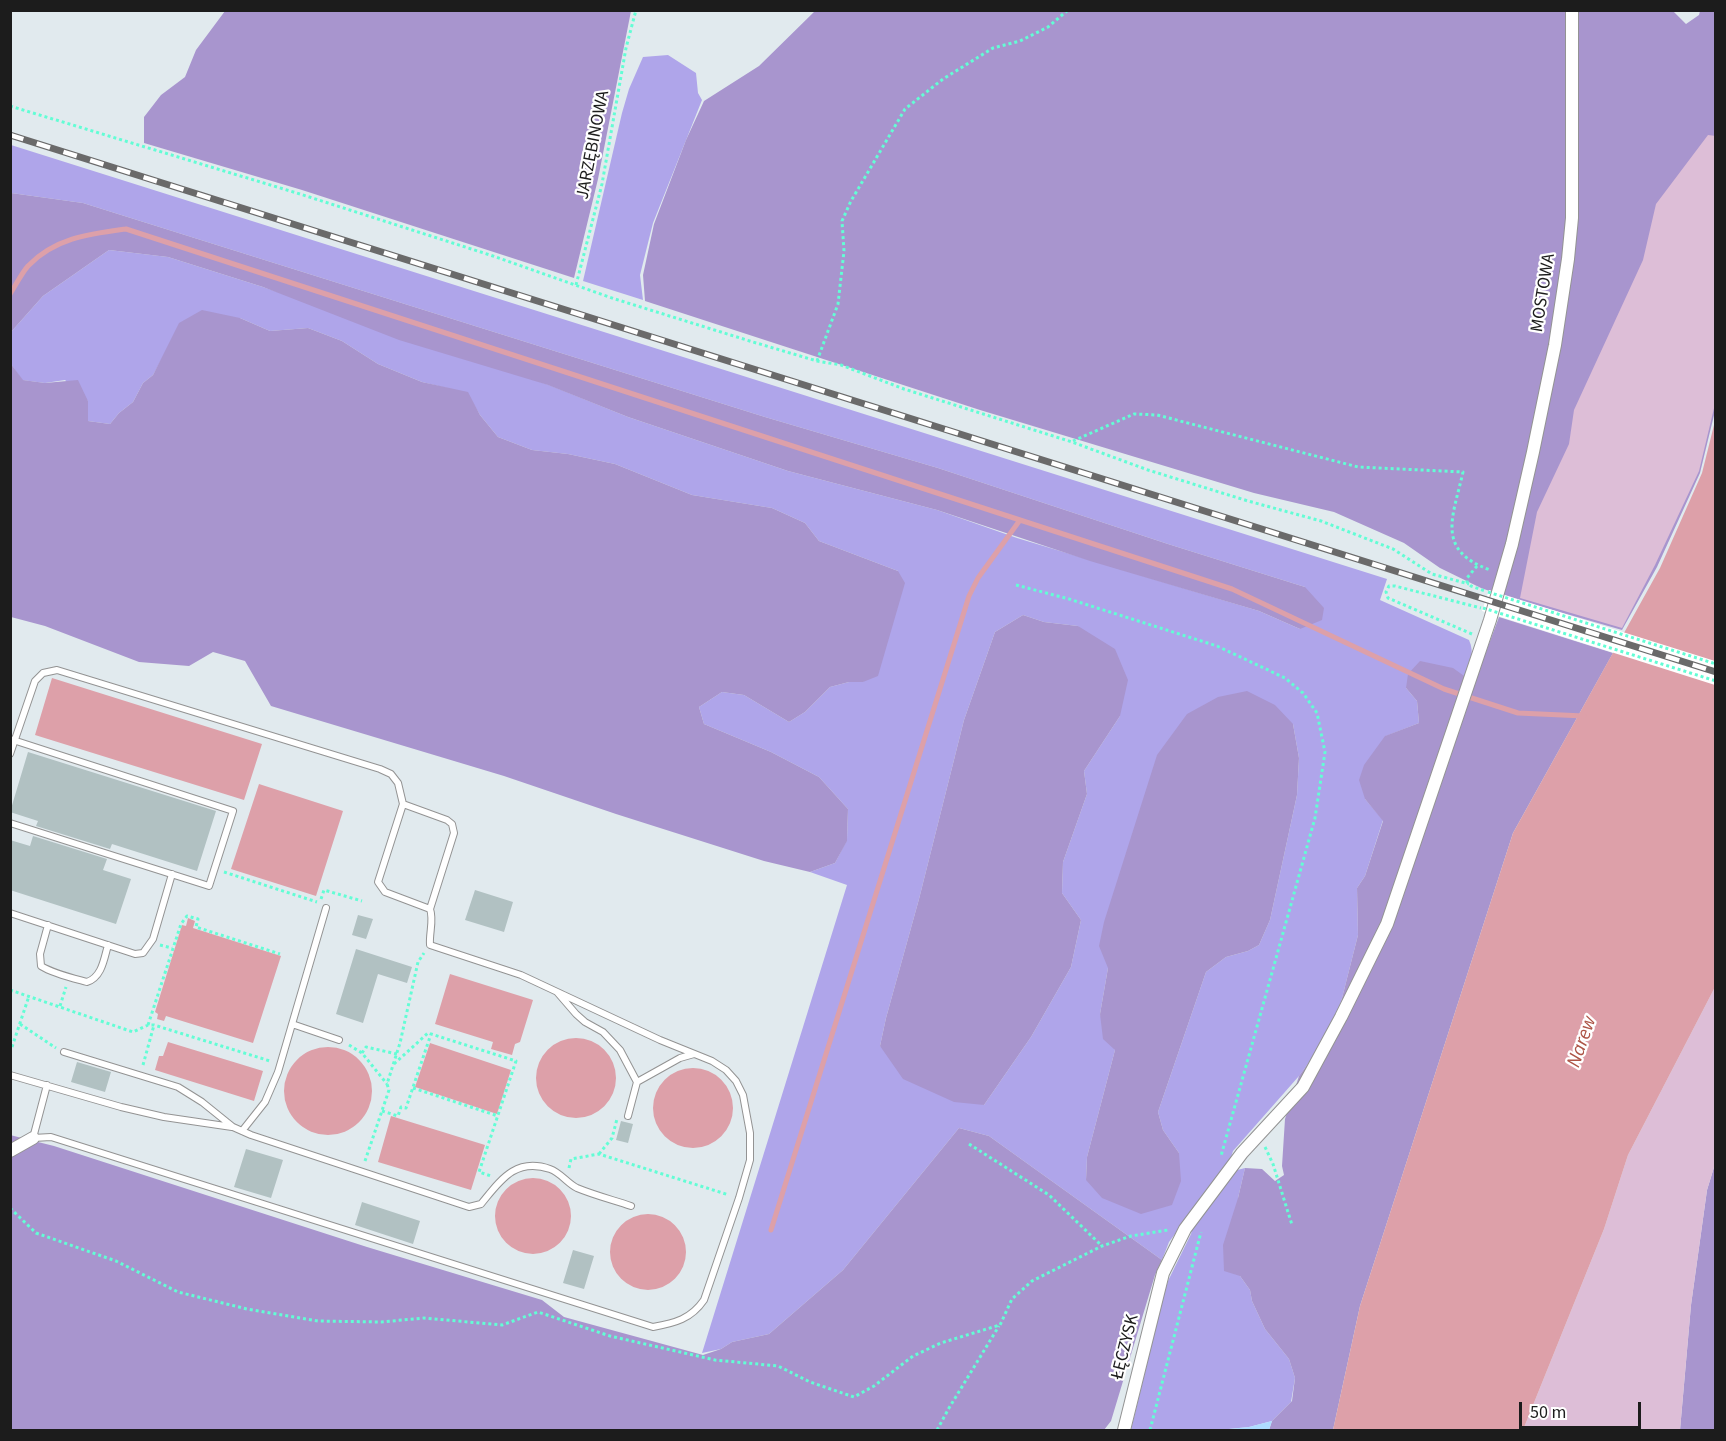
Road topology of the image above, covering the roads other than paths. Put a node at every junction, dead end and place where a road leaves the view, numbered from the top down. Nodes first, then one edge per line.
1 (1572, 10) edge
2 (13, 739) edge
3 (10, 754) edge
4 (403, 804) junction
5 (10, 823) edge
6 (172, 874) junction
7 (326, 908) dead end
8 (430, 909) junction
9 (10, 913) edge
10 (48, 926) junction
11 (108, 945) junction
12 (556, 991) junction
13 (292, 1024) junction
14 (339, 1040) road end
15 (64, 1052) road end
16 (694, 1054) junction
17 (10, 1074) edge
18 (638, 1082) junction
19 (47, 1085) junction
20 (628, 1116) road end
21 (233, 1127) junction
22 (242, 1131) junction
23 (1259, 1135) joint
24 (33, 1138) junction
25 (10, 1150) edge
26 (631, 1206) dead end
27 (1124, 1431) edge

1 - 23 street, MOSTOWA
2 - 3 lane
2 - 4 lane
2 - 6 lane
4 - 8 lane
4 - 8 lane
5 - 6 lane
6 - 11 lane
7 - 13 lane
8 - 12 lane
9 - 10 lane
10 - 11 lane
10 - 11 lane
12 - 16 lane
12 - 18 lane
13 - 14 lane
13 - 22 lane
15 - 21 lane
16 - 18 lane
16 - 24 lane
17 - 19 lane
18 - 20 lane
19 - 21 lane
19 - 24 lane
21 - 22 lane
22 - 26 lane
23 - 27 street, ŁĘCZYSK
24 - 25 street

